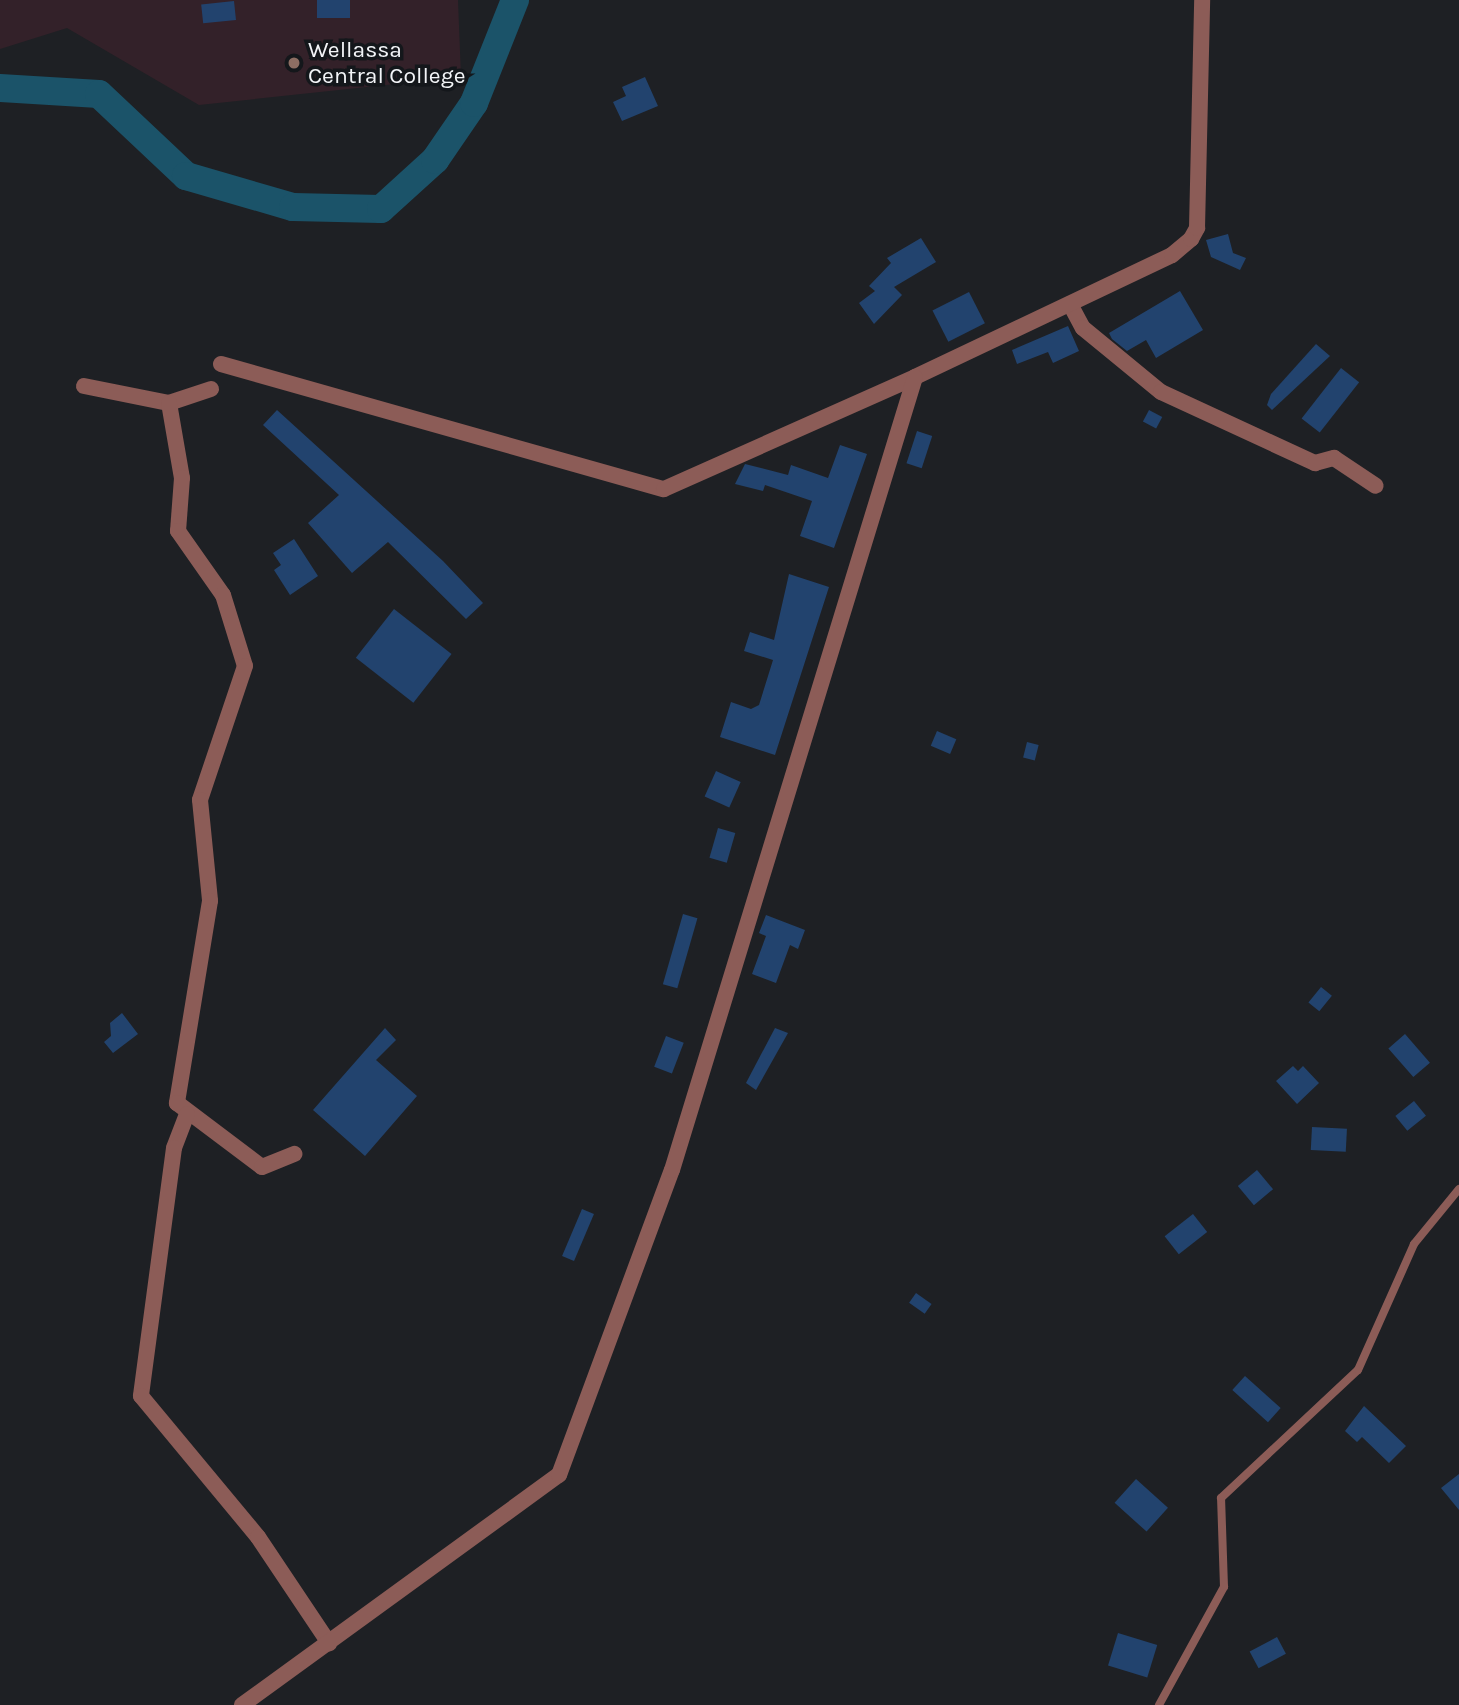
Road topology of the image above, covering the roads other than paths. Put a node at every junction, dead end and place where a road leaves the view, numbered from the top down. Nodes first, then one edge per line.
1 (1202, 0) edge
2 (1070, 304) junction
3 (221, 364) dead end
4 (915, 377) junction
5 (85, 386) dead end
6 (211, 389) dead end
7 (169, 403) junction
8 (1376, 486) dead end
9 (187, 1114) junction
10 (294, 1154) dead end
11 (1459, 1189) edge
12 (329, 1643) junction
13 (242, 1705) edge
14 (1159, 1705) edge

1 - 2 street
2 - 4 street
2 - 8 street
3 - 4 street
4 - 12 street
5 - 7 street
6 - 7 street
7 - 9 street
9 - 10 street
9 - 12 street
11 - 14 lane
12 - 13 street

